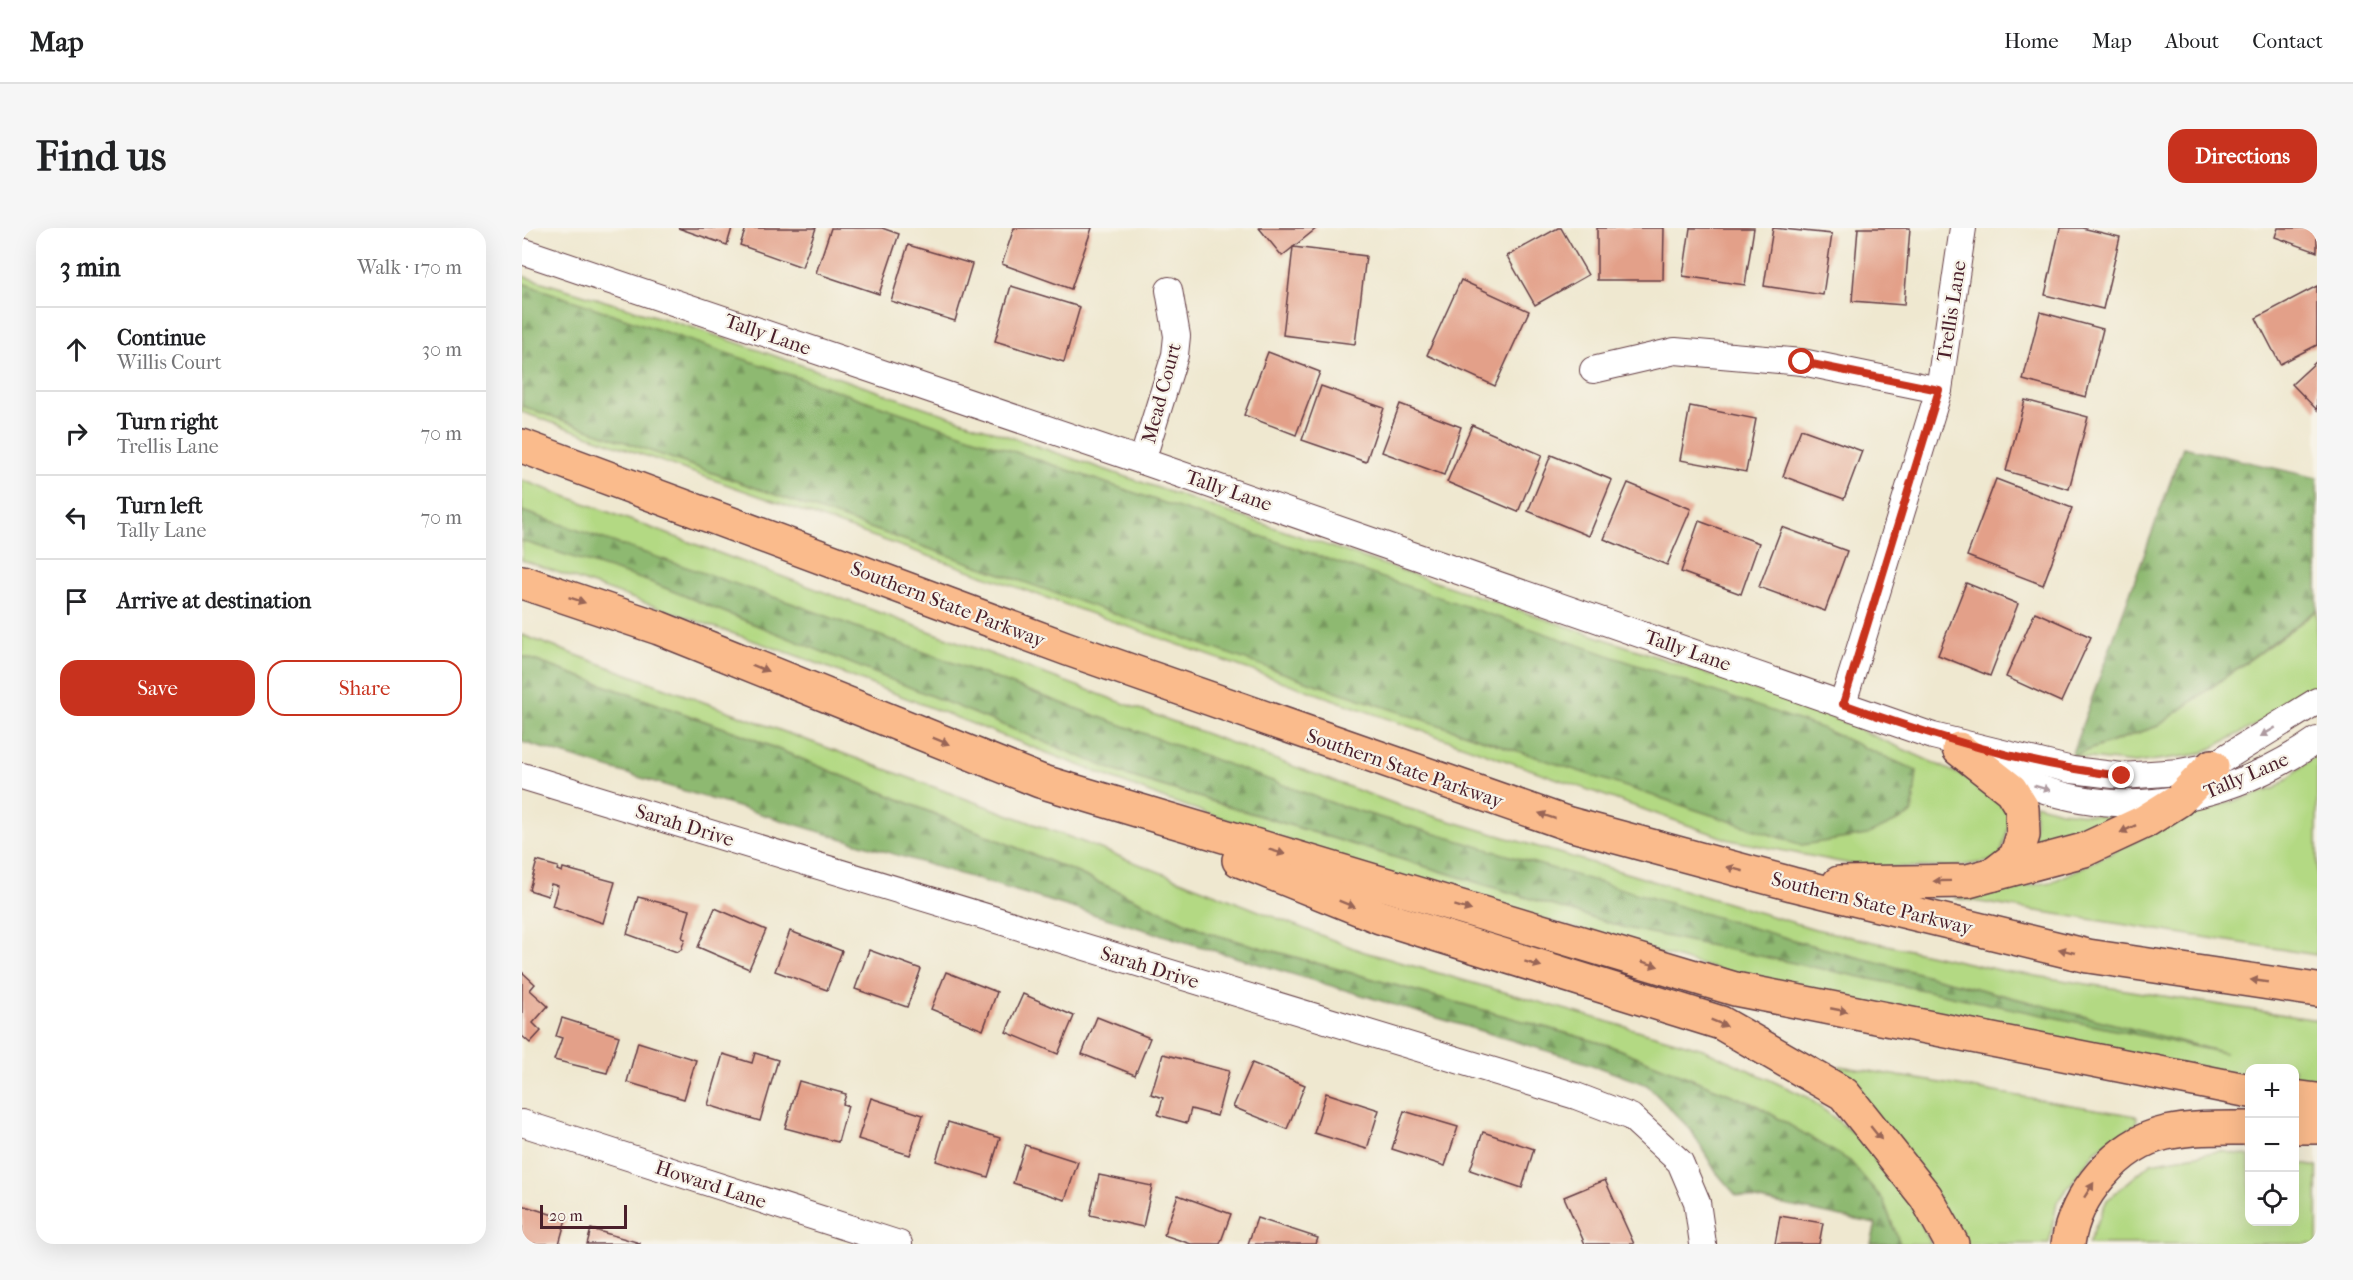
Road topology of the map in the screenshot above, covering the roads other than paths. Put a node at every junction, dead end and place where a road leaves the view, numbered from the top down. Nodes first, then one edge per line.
1 (1963, 228) edge
2 (522, 251) edge
3 (1169, 290) dead end
4 (1593, 370) dead end
5 (1939, 390) junction
6 (522, 446) edge
7 (1143, 461) junction
8 (522, 582) edge
9 (2317, 701) edge
10 (1843, 704) junction
11 (2317, 740) edge
12 (1946, 742) junction
13 (2212, 765) junction
14 (522, 776) edge
15 (1040, 780) junction
16 (2179, 800) junction
17 (1994, 874) junction
18 (1792, 884) junction
19 (2317, 990) edge
20 (2245, 1090) edge
21 (2299, 1098) edge
22 (2317, 1100) edge
23 (522, 1123) edge
24 (2299, 1127) edge
25 (2317, 1127) edge
26 (2245, 1128) edge
27 (899, 1244) edge
28 (1703, 1244) edge
29 (1952, 1244) edge
30 (2068, 1244) edge

1 - 5 street, Trellis Lane
2 - 7 street, Tally Lane
3 - 7 street, Mead Court
4 - 5 street
5 - 10 street, Trellis Lane
18 -> 6 highway, Southern State Parkway
7 - 10 street, Tally Lane
8 -> 15 highway
9 -> 13 street, Tally Lane
10 - 12 street, Tally Lane
11 - 16 street, Tally Lane
12 - 13 street, Tally Lane
12 -> 16 street, Tally Lane
12 - 17 highway
13 - 16 highway
14 - 28 street, Sarah Drive
15 -> 20 highway
15 -> 29 highway
16 -> 17 highway
17 -> 18 highway
19 -> 18 highway, Southern State Parkway
21 - 22 highway
23 - 27 street, Howard Lane
24 - 25 highway
30 -> 26 highway

